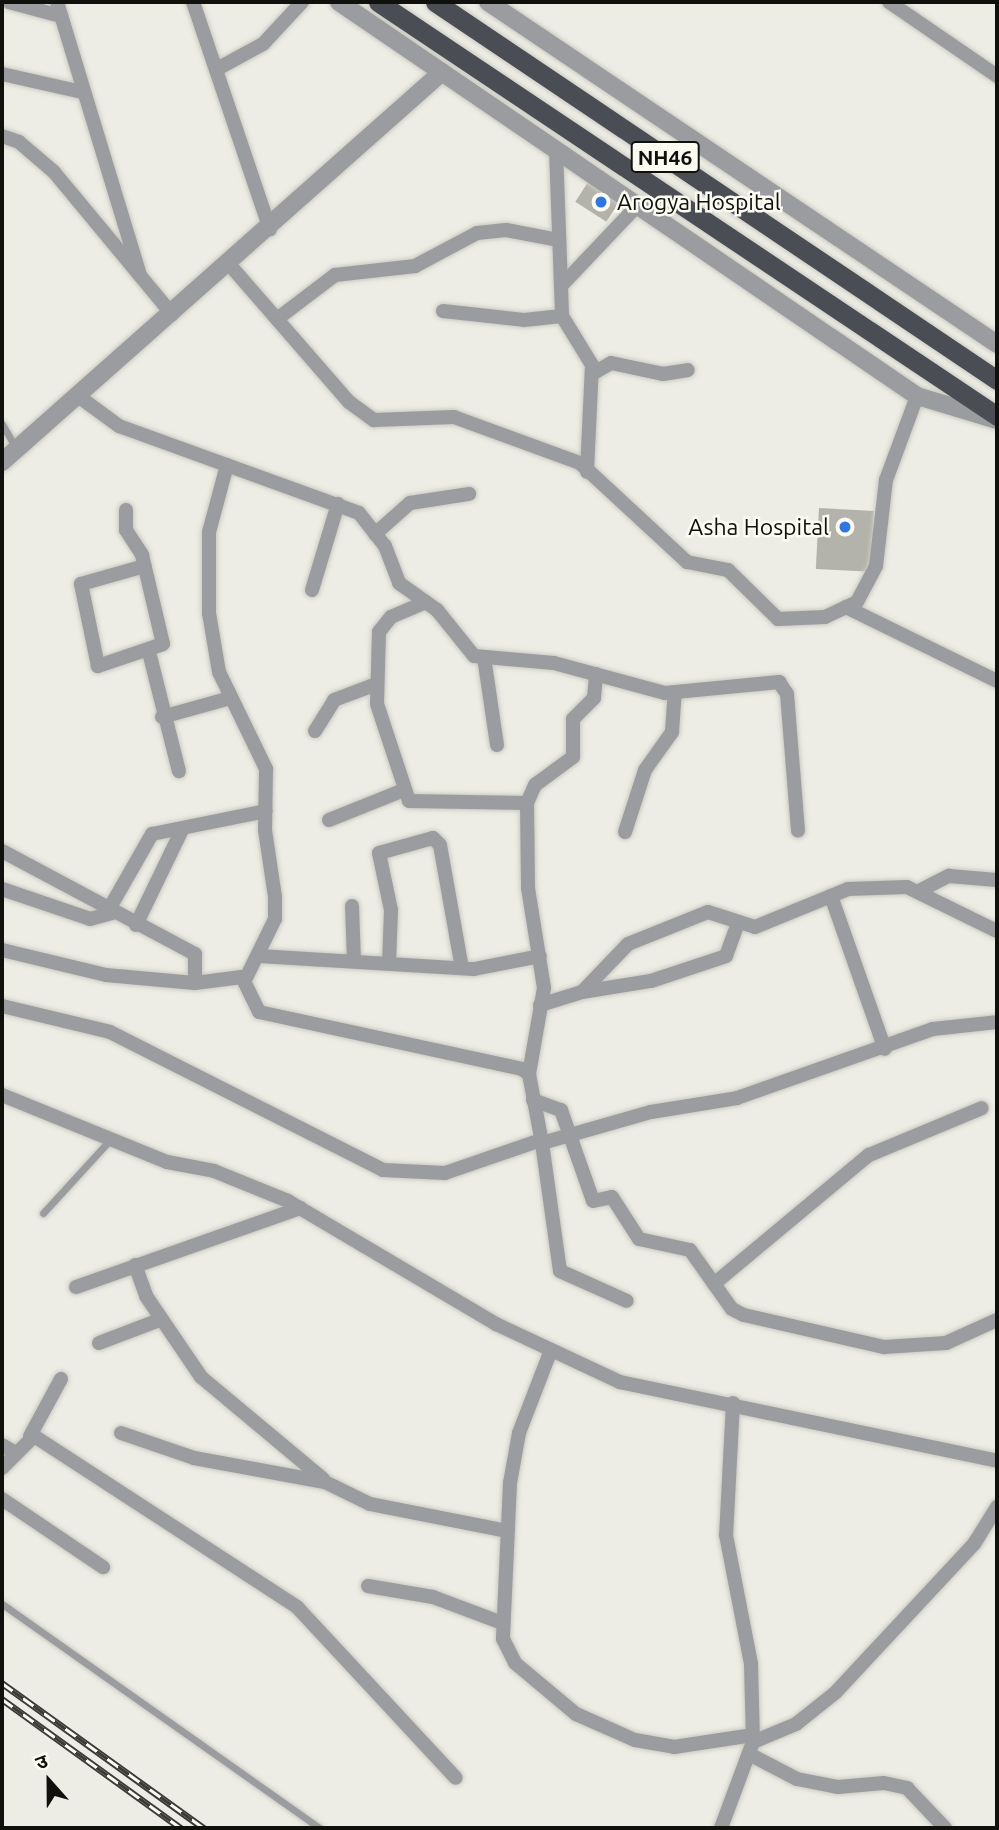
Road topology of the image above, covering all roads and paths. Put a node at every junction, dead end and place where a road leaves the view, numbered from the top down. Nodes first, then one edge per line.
1 (9, 2) edge
2 (193, 2) edge
3 (302, 2) edge
4 (339, 2) edge
5 (378, 2) edge
6 (435, 2) edge
7 (488, 2) edge
8 (889, 2) edge
9 (59, 9) edge
10 (217, 69) junction
11 (442, 72) junction
12 (2, 74) edge
13 (997, 76) edge
14 (82, 92) junction
15 (2, 136) edge
16 (556, 150) junction
17 (638, 205) junction
18 (270, 229) junction
19 (559, 240) junction
20 (229, 264) junction
21 (140, 275) junction
22 (561, 286) junction
23 (443, 312) dead end
24 (172, 314) junction
25 (562, 316) junction
26 (277, 319) junction
27 (997, 344) edge
28 (688, 370) dead end
29 (592, 374) junction
30 (997, 380) edge
31 (78, 396) junction
32 (917, 396) junction
33 (994, 420) edge
34 (2, 424) edge
35 (17, 449) junction
36 (2, 462) edge
37 (227, 465) junction
38 (587, 472) junction
39 (469, 494) dead end
40 (338, 504) junction
41 (125, 509) dead end
42 (375, 534) junction
43 (144, 566) junction
44 (312, 590) dead end
45 (426, 602) junction
46 (846, 607) junction
47 (149, 652) junction
48 (484, 657) junction
49 (596, 674) junction
50 (997, 681) edge
51 (374, 685) junction
52 (676, 693) junction
53 (230, 698) junction
54 (162, 717) junction
55 (315, 731) dead end
56 (497, 745) dead end
57 (179, 771) dead end
58 (401, 791) junction
59 (527, 803) junction
60 (266, 811) junction
61 (329, 820) dead end
62 (798, 831) dead end
63 (181, 832) junction
64 (625, 832) dead end
65 (2, 850) edge
66 (997, 880) edge
67 (2, 889) edge
68 (919, 891) junction
69 (831, 896) junction
70 (352, 906) dead end
71 (110, 912) junction
72 (136, 925) junction
73 (737, 926) junction
74 (997, 931) edge
75 (2, 950) edge
76 (258, 956) junction
77 (540, 956) junction
78 (355, 961) junction
79 (389, 963) junction
80 (461, 968) junction
81 (246, 978) junction
82 (195, 983) junction
83 (582, 992) junction
84 (540, 1005) junction
85 (2, 1006) edge
86 (997, 1022) edge
87 (885, 1049) junction
88 (529, 1074) junction
89 (2, 1095) edge
90 (533, 1100) junction
91 (982, 1108) dead end
92 (568, 1133) junction
93 (111, 1139) junction
94 (540, 1142) junction
95 (300, 1208) junction
96 (43, 1213) dead end
97 (135, 1265) junction
98 (714, 1284) junction
99 (76, 1287) dead end
100 (627, 1301) dead end
101 (162, 1319) junction
102 (997, 1320) edge
103 (99, 1343) dead end
104 (551, 1350) junction
105 (61, 1379) dead end
106 (733, 1402) junction
107 (121, 1433) dead end
108 (30, 1436) junction
109 (8, 1448) edge
110 (997, 1461) edge
111 (2, 1468) edge
112 (329, 1484) junction
113 (2, 1500) edge
114 (997, 1507) edge
115 (507, 1531) junction
116 (103, 1567) dead end
117 (368, 1586) dead end
118 (2, 1604) edge
119 (502, 1623) junction
120 (752, 1744) junction
121 (456, 1778) dead end
122 (320, 1828) edge
123 (721, 1828) edge
124 (945, 1828) edge

1 - 9 street
2 - 10 street
3 - 10 street
4 - 11 street
5 - 33 highway, NH46
6 - 30 highway, NH46
7 - 27 street
8 - 13 street
9 - 14 street
10 - 18 street
11 - 16 street
11 - 18 street
12 - 14 street
14 - 21 street
15 - 21 street
16 - 17 street
16 - 19 street
17 - 22 street
17 - 32 street
18 - 20 street
19 - 22 street
19 - 26 street
20 - 24 street
20 - 26 street
21 - 24 street
22 - 25 street
23 - 25 street
24 - 31 street
25 - 29 street
26 - 38 street
28 - 29 street
29 - 38 street
31 - 35 street
31 - 37 street
32 - 33 street
32 - 46 street
34 - 35 lane
35 - 36 street
37 - 40 street
37 - 53 street
38 - 46 street
39 - 42 street
40 - 42 street
40 - 44 street
41 - 43 street
42 - 45 street
43 - 47 street
43 - 47 street
45 - 48 street
45 - 51 street
46 - 50 street
47 - 54 street
48 - 49 street
48 - 56 street
49 - 52 street
49 - 59 street
51 - 55 street
51 - 58 street
52 - 62 street
52 - 64 street
53 - 54 street
53 - 60 street
54 - 57 street
58 - 59 street
58 - 61 street
59 - 77 street
60 - 63 street
60 - 76 street
63 - 71 street
63 - 72 street
65 - 71 street
66 - 68 street
67 - 71 street
68 - 69 street
68 - 74 street
69 - 73 street
69 - 87 street
70 - 78 street
71 - 72 street
72 - 82 street
73 - 83 street
73 - 83 street
75 - 82 street
76 - 78 street
76 - 81 street
77 - 80 street
77 - 84 street
78 - 79 street
79 - 80 street
79 - 80 street
81 - 82 street
81 - 88 street
83 - 84 street
84 - 88 street
85 - 94 street
86 - 87 street
87 - 92 street
88 - 90 street
89 - 93 street
90 - 92 street
90 - 94 street
91 - 98 street
92 - 94 street
92 - 98 street
93 - 95 street
93 - 96 lane
94 - 100 street
95 - 97 street
95 - 104 street
97 - 99 street
97 - 101 street
98 - 102 street
101 - 103 street
101 - 112 street
104 - 106 street
104 - 115 street
105 - 108 street
106 - 110 street
106 - 120 street
107 - 112 street
108 - 109 street
108 - 121 street
109 - 111 street
112 - 115 street
113 - 116 street
114 - 120 street
115 - 119 street
117 - 119 street
118 - 122 lane
119 - 120 street
120 - 123 street
120 - 124 street

